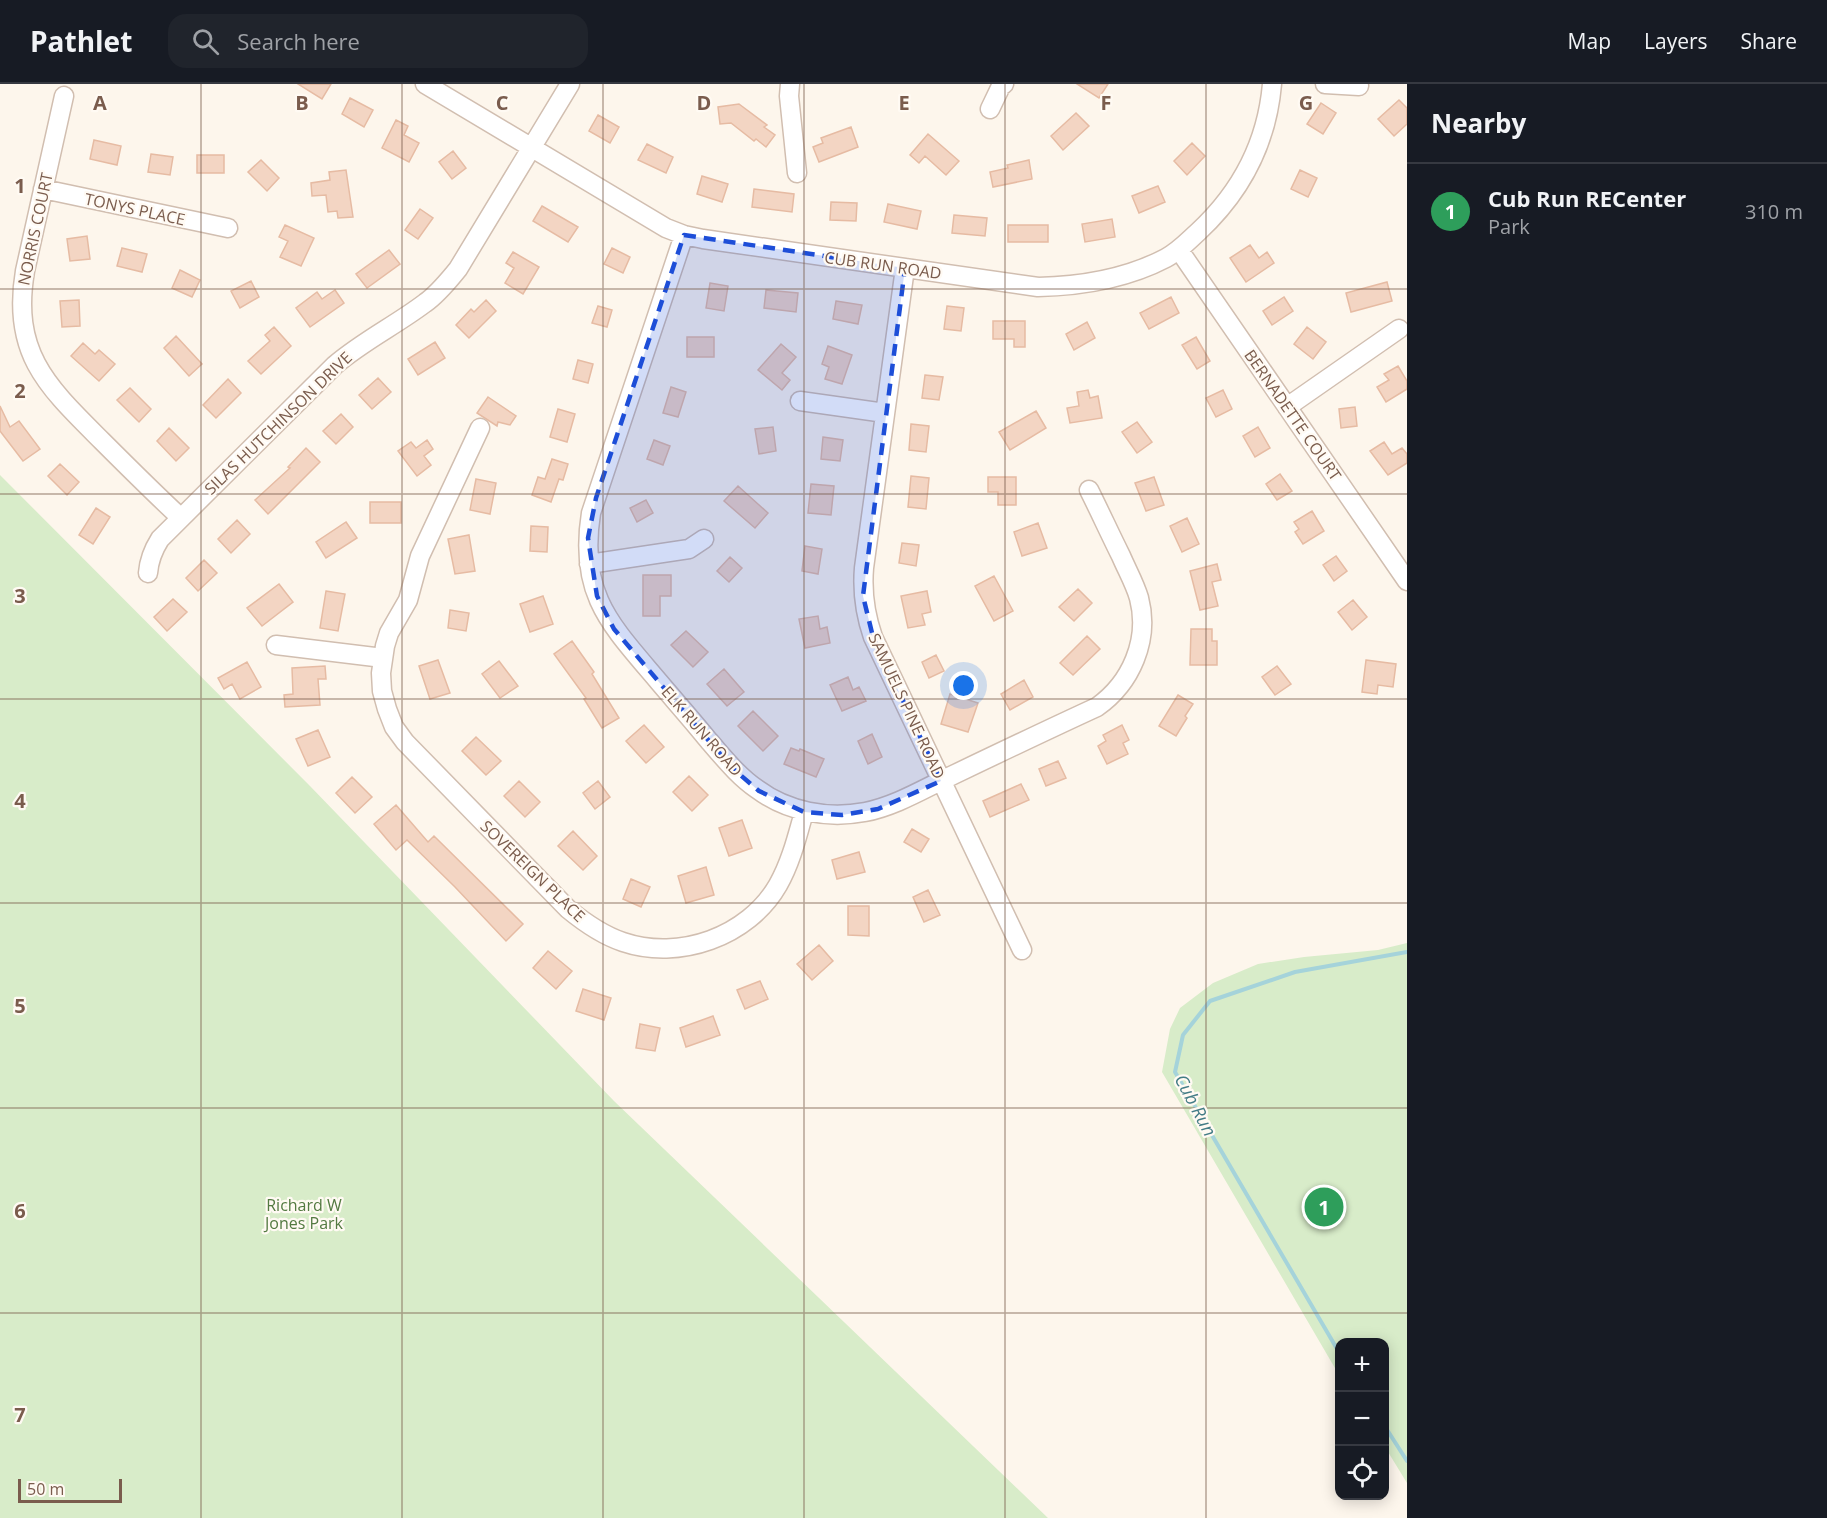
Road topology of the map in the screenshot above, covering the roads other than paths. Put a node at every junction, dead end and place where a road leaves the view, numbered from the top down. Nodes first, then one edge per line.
1 (425, 84) edge
2 (570, 84) edge
3 (790, 84) edge
4 (1004, 84) edge
5 (1272, 84) edge
6 (1325, 84) edge
7 (1359, 86) dead end
8 (64, 96) dead end
9 (990, 109) dead end
10 (531, 148) junction
11 (797, 172) dead end
12 (43, 189) junction
13 (228, 228) dead end
14 (684, 235) junction
15 (1179, 250) junction
16 (905, 268) junction
17 (1399, 330) dead end
18 (800, 401) dead end
19 (1287, 407) junction
20 (885, 413) junction
21 (480, 428) dead end
22 (1089, 490) dead end
23 (181, 518) junction
24 (704, 539) dead end
25 (589, 564) junction
26 (148, 573) dead end
27 (1407, 581) edge
28 (276, 645) dead end
29 (383, 658) junction
30 (941, 781) junction
31 (804, 812) junction
32 (1022, 950) dead end

1 - 10 street, CUB RUN ROAD
2 - 10 street, SILAS HUTCHINSON DRIVE
3 - 11 street
4 - 9 street
5 - 15 street, CUB RUN ROAD
6 - 7 street
8 - 12 street, NORRIS COURT
10 - 14 street, CUB RUN ROAD
10 - 23 street, SILAS HUTCHINSON DRIVE
12 - 13 street, TONYS PLACE
12 - 23 street, NORRIS COURT
14 - 16 street, CUB RUN ROAD
14 - 25 street, ELK RUN ROAD
15 - 16 street, CUB RUN ROAD
15 - 19 street, BERNADETTE COURT
16 - 20 street, SAMUELS PINE ROAD
17 - 19 street
18 - 20 street
19 - 27 street, BERNADETTE COURT
20 - 30 street, SAMUELS PINE ROAD
21 - 29 street, SOVEREIGN PLACE
22 - 30 street, ELK RUN ROAD
23 - 26 street, SILAS HUTCHINSON DRIVE
24 - 25 street
25 - 31 street, ELK RUN ROAD
28 - 29 street
29 - 31 street, SOVEREIGN PLACE
30 - 31 street, ELK RUN ROAD
30 - 32 street, SAMUELS PINE ROAD

